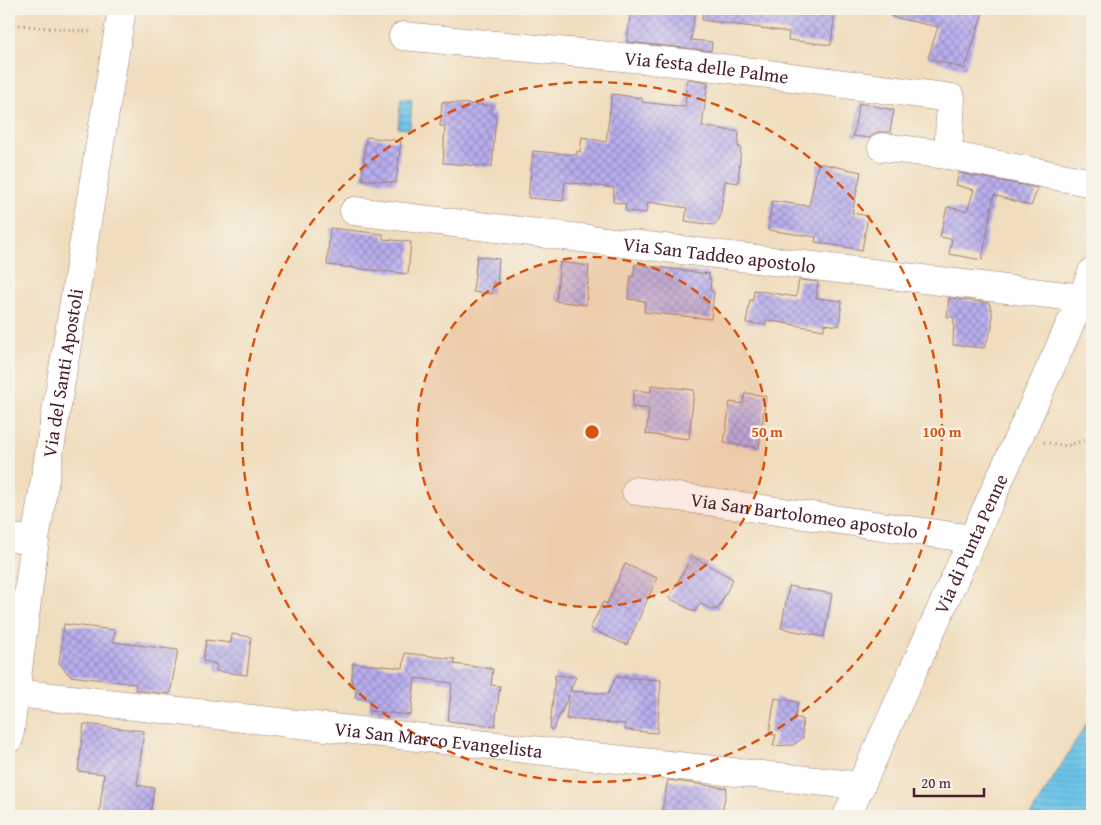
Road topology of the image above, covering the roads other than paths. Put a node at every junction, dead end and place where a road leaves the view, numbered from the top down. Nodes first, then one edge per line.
1 (120, 22) edge
2 (403, 36) dead end
3 (882, 147) dead end
4 (948, 155) junction
5 (1092, 183) edge
6 (354, 211) dead end
7 (1092, 272) edge
8 (1082, 298) junction
9 (636, 491) dead end
10 (22, 539) edge
11 (973, 539) junction
12 (16, 693) junction
13 (9, 739) edge
14 (861, 786) junction
15 (847, 816) edge

1 - 10 street, Via del Santi Apostoli
2 - 4 street, Via festa delle Palme
3 - 4 street
4 - 5 street
6 - 8 street, Via San Taddeo apostolo
7 - 8 street, Via di Punta Penne
8 - 11 street, Via di Punta Penne
9 - 11 street, Via San Bartolomeo apostolo
10 - 12 street, Via del Santi Apostoli
11 - 14 street, Via di Punta Penne
12 - 13 street, Via del Santi Apostoli
12 - 14 street, Via San Marco Evangelista
14 - 15 street, Via di Punta Penne

